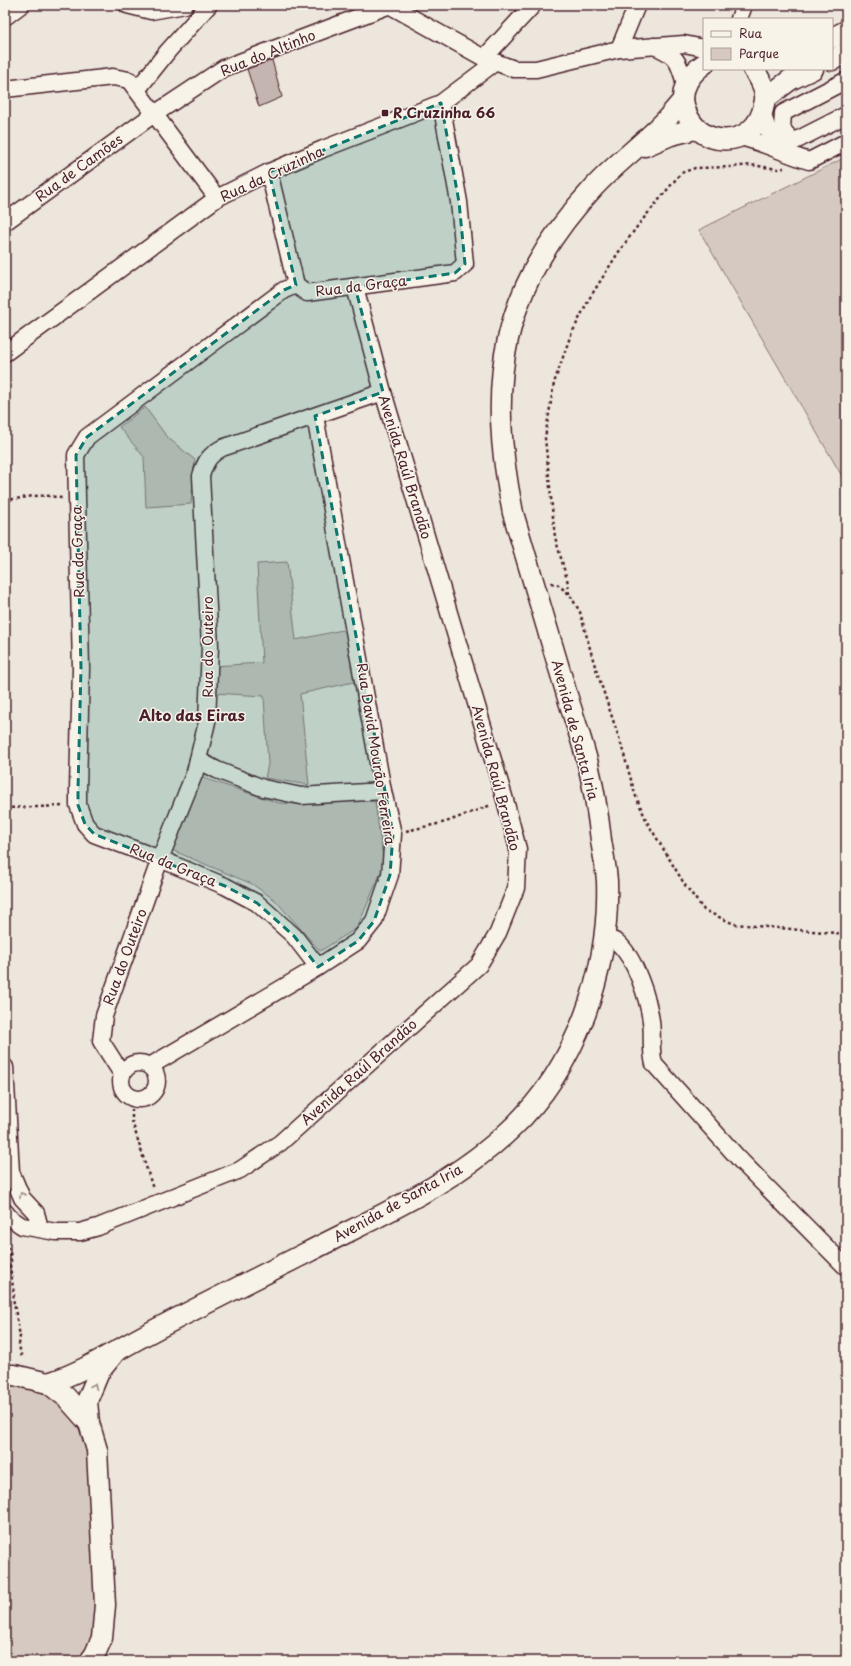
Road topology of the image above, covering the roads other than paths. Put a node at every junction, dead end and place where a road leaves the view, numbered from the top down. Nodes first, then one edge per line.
1 (21, 5) edge
2 (127, 5) edge
3 (185, 5) edge
4 (209, 5) edge
5 (390, 5) edge
6 (533, 5) edge
7 (637, 5) edge
8 (744, 5) edge
9 (5, 17) edge
10 (739, 18) edge
11 (846, 31) edge
12 (833, 38) edge
13 (653, 46) junction
14 (703, 48) edge
15 (619, 49) junction
16 (846, 53) edge
17 (833, 60) edge
18 (489, 61) junction
19 (703, 65) edge
20 (754, 70) edge
21 (811, 70) edge
22 (846, 82) edge
23 (5, 89) edge
24 (137, 90) junction
25 (684, 92) junction
26 (441, 103) junction
27 (764, 106) junction
28 (154, 114) junction
29 (846, 115) edge
30 (695, 129) junction
31 (741, 137) junction
32 (846, 142) edge
33 (785, 154) junction
34 (623, 160) junction
35 (269, 172) junction
36 (217, 198) junction
37 (5, 222) edge
38 (296, 285) junction
39 (355, 287) junction
40 (5, 353) edge
41 (383, 392) junction
42 (315, 416) junction
43 (198, 760) junction
44 (383, 790) junction
45 (160, 858) junction
46 (604, 938) junction
47 (318, 967) junction
48 (150, 1066) junction
49 (5, 1067) edge
50 (122, 1074) junction
51 (5, 1212) edge
52 (40, 1228) junction
53 (846, 1267) edge
54 (117, 1350) junction
55 (10, 1375) edge
56 (48, 1383) junction
57 (89, 1423) junction
58 (94, 1659) edge

1 - 9 street
2 - 3 street
4 - 24 street
5 - 18 street
5 - 28 street, Rua do Altinho
6 - 18 street, Rua da Cruzinha
7 - 15 street
8 - 10 street
11 - 12 main road
13 - 14 street
13 - 15 street
13 - 25 street
15 - 18 street
16 - 17 main road
18 - 26 street, Rua da Cruzinha
19 - 25 main road, Avenida de Santa Iria
20 - 27 main road
21 - 27 main road
22 - 29 street
23 - 24 street
24 - 28 street
25 - 30 main road
25 - 34 main road, Avenida de Santa Iria
26 - 35 street, Rua da Cruzinha
26 - 39 street, Rua da Graça
27 - 31 main road
27 - 33 street
28 - 36 street
28 - 37 street, Rua de Camões
30 - 31 main road
30 - 34 main road, Avenida de Santa Iria
31 - 33 street
32 - 33 street
34 - 46 main road, Avenida de Santa Iria
35 - 36 street, Rua da Cruzinha
35 - 38 street
36 - 40 street, Rua da Cruzinha
38 - 39 street, Rua da Graça
38 - 45 street, Rua da Graça
39 - 41 street, Avenida Raúl Brandão
41 - 42 street, Rua do Outeiro
41 - 52 street, Avenida Raúl Brandão
42 - 43 street, Rua do Outeiro
42 - 44 street, Rua David Mourão Ferreira
43 - 44 street
43 - 45 street, Rua do Outeiro
44 - 47 street, Rua David Mourão Ferreira
45 - 47 street, Rua da Graça
45 - 50 street, Rua do Outeiro
46 - 53 street
46 - 54 main road, Avenida de Santa Iria
47 - 48 street, Rua David Mourão Ferreira
48 - 50 street
48 - 50 street
52 -> 49 street
51 - 52 street, Avenida Raúl Brandão
54 - 56 main road, Avenida de Santa Iria
57 -> 54 main road, Avenida de Santa Iria
55 - 56 main road
56 - 57 main road
57 - 58 main road

